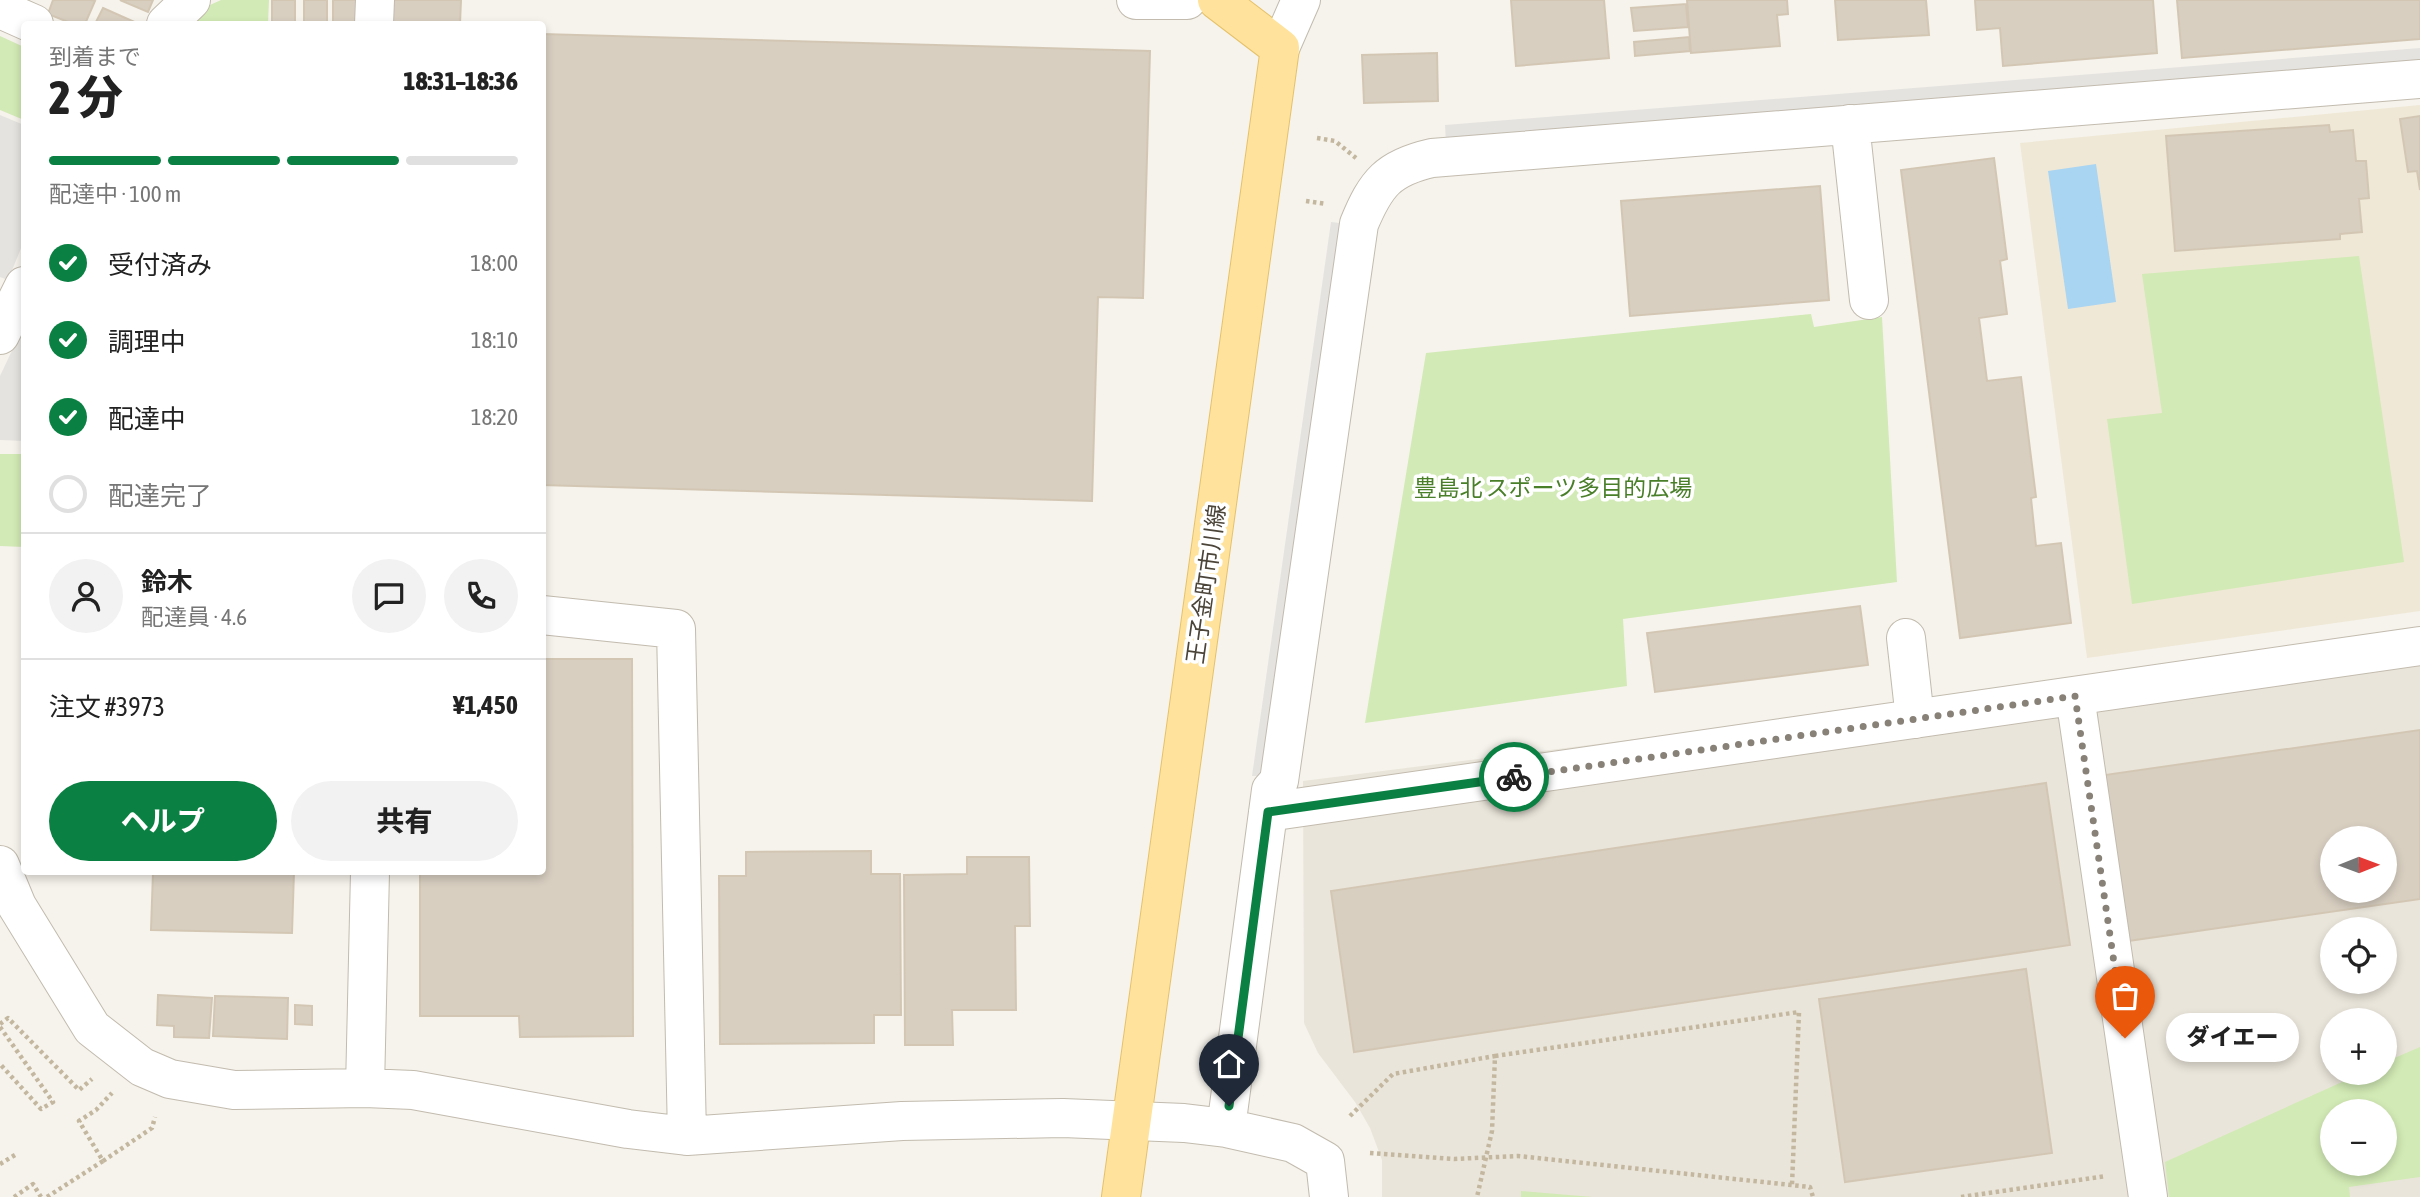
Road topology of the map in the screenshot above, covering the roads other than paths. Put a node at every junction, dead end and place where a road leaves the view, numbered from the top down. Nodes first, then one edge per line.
1 (191, 0) edge
2 (375, 0) edge
3 (1136, 0) edge
4 (1187, 0) edge
5 (1217, 0) edge
6 (1301, 0) edge
7 (0, 9) edge
8 (27, 21) edge
9 (169, 21) edge
10 (374, 21) edge
11 (1280, 48) junction
12 (2420, 79) edge
13 (1850, 124) junction
14 (21, 292) edge
15 (1869, 300) dead end
16 (0, 335) edge
17 (546, 615) edge
18 (1906, 638) dead end
19 (2420, 646) edge
20 (2075, 696) junction
21 (1915, 719) junction
22 (1268, 812) junction
23 (0, 865) edge
24 (370, 875) edge
25 (365, 1087) junction
26 (1133, 1123) junction
27 (1226, 1128) junction
28 (687, 1136) junction
29 (1121, 1197) edge
30 (1329, 1197) edge
31 (2148, 1197) edge

1 - 9 street
2 - 10 street
3 - 4 street
5 - 11 main road
6 - 11 street
7 - 8 street
11 - 26 main road, 王子金町市川線
12 - 13 street
13 - 15 street
13 - 22 street
14 - 16 street
17 - 28 street
18 - 21 street
19 - 20 street
20 - 21 street
20 - 31 street
21 - 22 street
22 - 27 street
23 - 25 street
24 - 25 street
25 - 28 street
26 - 27 street
26 - 28 street
26 - 29 main road, 王子金町市川線
27 - 30 street

